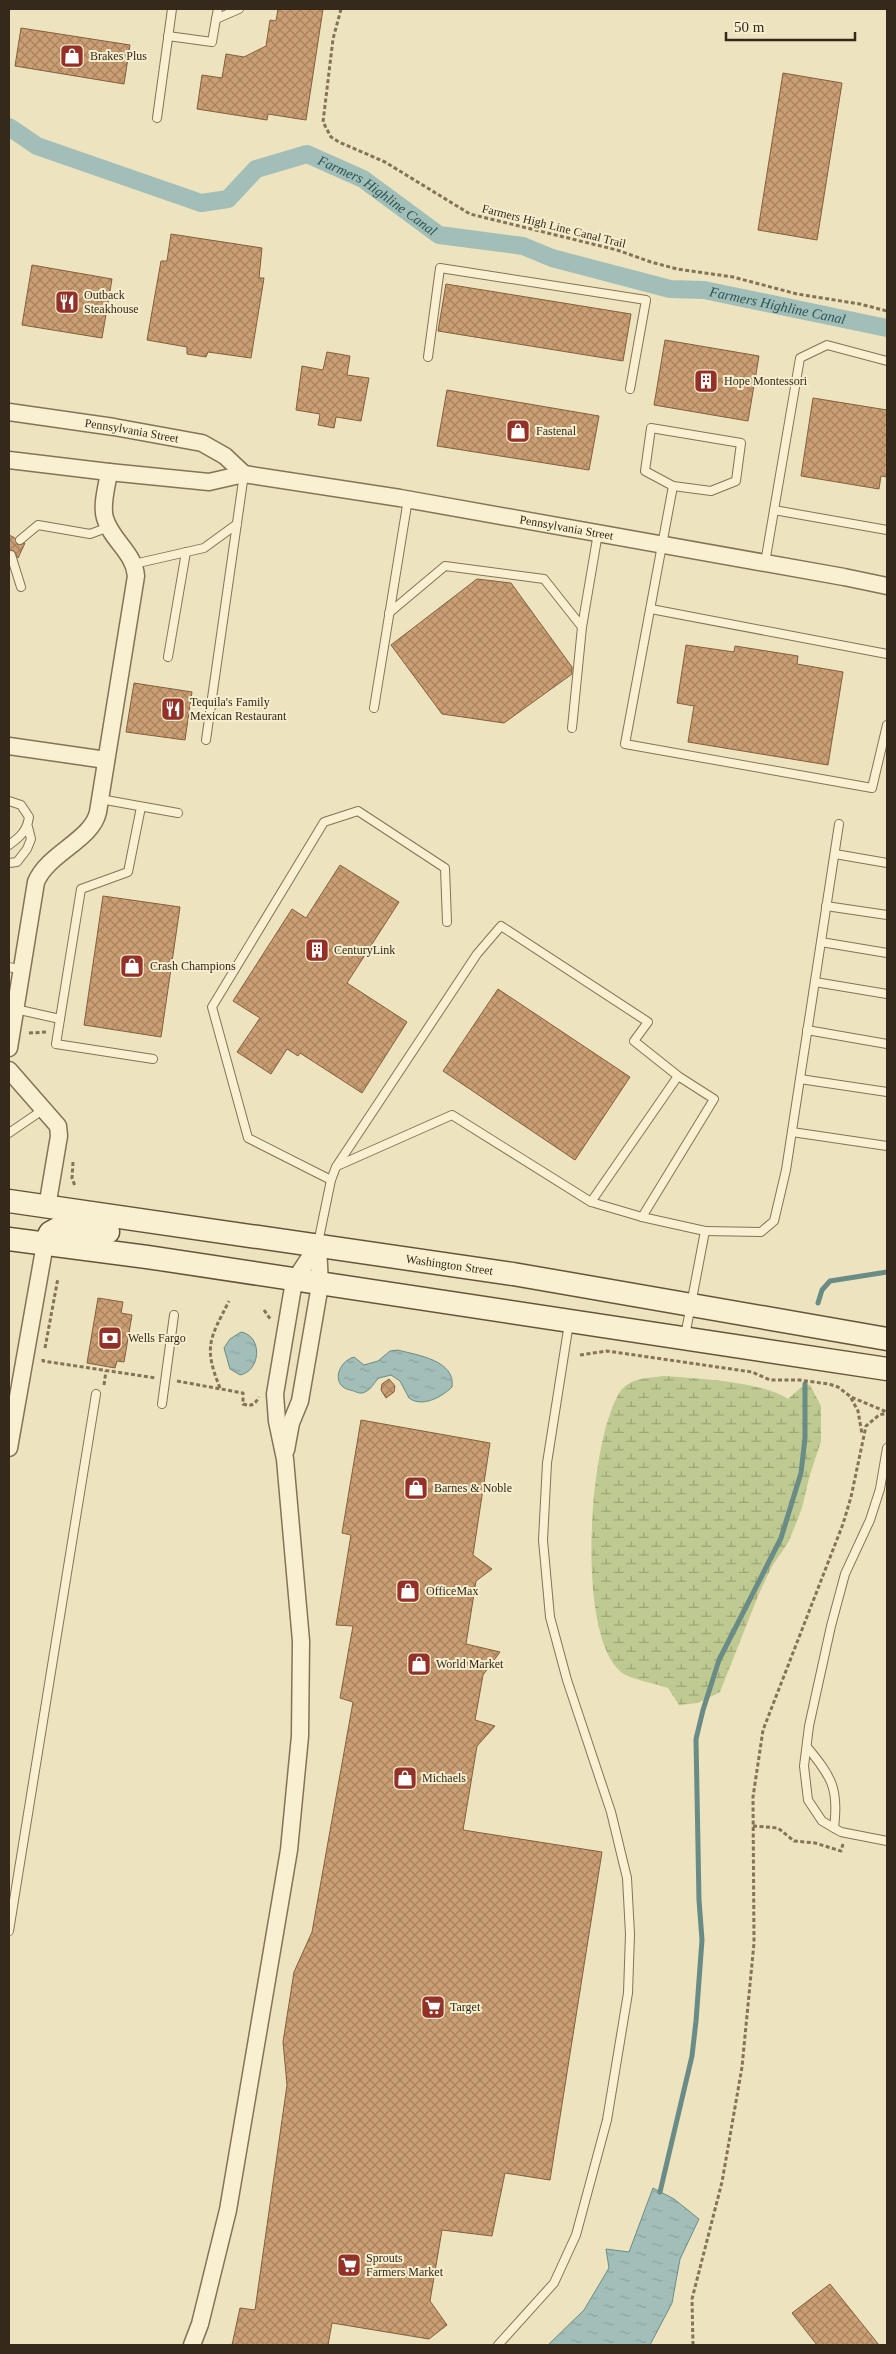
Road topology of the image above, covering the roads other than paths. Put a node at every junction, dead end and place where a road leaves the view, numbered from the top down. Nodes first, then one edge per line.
1 (172, 9) edge
2 (218, 9) edge
3 (238, 9) edge
4 (216, 19) junction
5 (168, 36) junction
6 (157, 118) dead end
7 (428, 357) dead end
8 (887, 361) edge
9 (630, 389) dead end
10 (9, 412) edge
11 (9, 460) edge
12 (109, 472) junction
13 (244, 474) junction
14 (673, 486) junction
15 (408, 500) junction
16 (774, 510) junction
17 (237, 524) junction
18 (108, 527) junction
19 (887, 530) edge
20 (598, 533) junction
21 (20, 540) dead end
22 (663, 545) junction
23 (186, 552) junction
24 (11, 555) dead end
25 (765, 563) junction
26 (134, 564) junction
27 (887, 586) edge
28 (21, 587) dead end
29 (651, 609) junction
30 (389, 613) junction
31 (582, 628) junction
32 (887, 654) edge
33 (168, 657) dead end
34 (374, 708) dead end
35 (887, 725) edge
36 (572, 728) dead end
37 (206, 740) dead end
38 (9, 746) edge
39 (106, 760) junction
40 (100, 800) junction
41 (9, 801) edge
42 (142, 806) junction
43 (178, 812) dead end
44 (839, 824) dead end
45 (28, 826) junction
46 (9, 845) edge
47 (835, 854) junction
48 (9, 863) edge
49 (887, 863) edge
50 (826, 906) junction
51 (887, 915) edge
52 (447, 922) dead end
53 (821, 942) junction
54 (887, 953) edge
55 (15, 968) edge
56 (815, 982) junction
57 (887, 994) edge
58 (12, 1009) edge
59 (60, 1019) junction
60 (807, 1030) junction
61 (887, 1044) edge
62 (9, 1048) edge
63 (153, 1059) dead end
64 (9, 1070) edge
65 (678, 1076) junction
66 (800, 1079) junction
67 (887, 1092) edge
68 (44, 1109) junction
69 (792, 1132) junction
70 (9, 1133) edge
71 (887, 1146) edge
72 (336, 1167) junction
73 (331, 1180) junction
74 (9, 1201) edge
75 (591, 1202) junction
76 (48, 1207) junction
77 (642, 1217) junction
78 (194, 1229) junction
79 (705, 1231) junction
80 (9, 1240) edge
81 (45, 1244) junction
82 (318, 1245) junction
83 (294, 1280) junction
84 (320, 1285) junction
85 (691, 1304) junction
86 (174, 1315) dead end
87 (569, 1321) junction
88 (685, 1338) junction
89 (887, 1339) edge
90 (887, 1369) edge
91 (96, 1394) dead end
92 (162, 1404) dead end
93 (9, 1448) edge
94 (887, 1448) edge
95 (284, 1459) junction
96 (807, 1747) junction
97 (834, 1828) junction
98 (887, 1841) edge
99 (9, 1931) edge
100 (192, 2345) edge
101 (498, 2345) edge

1 - 5 lane
2 - 4 lane
3 - 4 lane
4 - 5 lane
5 - 6 lane
7 - 9 lane
8 - 16 lane
10 - 13 street, Pennsylvania Street
11 - 12 street, Pennsylvania Street
12 - 13 street, Pennsylvania Street
12 - 18 street
13 - 15 street, Pennsylvania Street
13 - 17 lane
14 - 14 lane
14 - 22 lane
15 - 20 street, Pennsylvania Street
15 - 30 lane
16 - 19 lane
16 - 25 lane
17 - 23 lane
17 - 37 lane
18 - 21 lane
18 - 26 street
20 - 22 street, Pennsylvania Street
20 - 31 lane
22 - 25 street, Pennsylvania Street
22 - 29 lane
23 - 26 lane
23 - 33 lane
24 - 28 lane
25 - 27 street, Pennsylvania Street
26 - 39 street
29 - 32 lane
29 - 35 lane
30 - 31 lane
30 - 34 lane
31 - 36 lane
38 - 39 street
39 - 40 street
40 - 42 lane
40 - 55 street
41 - 45 lane
42 - 43 lane
42 - 59 lane
44 - 47 lane
45 - 46 lane
45 - 48 lane
47 - 49 lane
47 - 50 lane
50 - 51 lane
50 - 53 lane
52 - 73 lane
53 - 54 lane
53 - 56 lane
55 - 58 street
56 - 57 lane
56 - 60 lane
58 - 59 lane
58 - 62 street
59 - 63 lane
60 - 61 lane
60 - 66 lane
64 - 68 street
65 - 72 lane
65 - 75 lane
65 - 77 lane
66 - 67 lane
66 - 69 lane
68 - 70 lane
68 - 76 street
69 - 71 lane
69 - 79 lane
72 - 73 lane
72 - 75 lane
73 - 82 lane
74 - 76 main road, Washington Street
75 - 77 lane
76 - 78 main road, Washington Street
77 - 79 lane
78 - 81 main road
78 - 82 main road, Washington Street
79 - 85 lane
80 - 81 main road
81 - 83 main road
81 - 93 street
82 - 83 street
82 - 84 street
82 - 85 main road, Washington Street
83 - 84 main road
83 - 95 street
84 - 87 main road
84 - 95 street
85 - 88 lane
85 - 89 main road, Washington Street
86 - 92 lane
87 - 88 main road
87 - 101 lane
88 - 90 main road
91 - 99 lane
94 - 96 lane
95 - 100 street
96 - 97 lane
96 - 97 lane
97 - 98 lane

